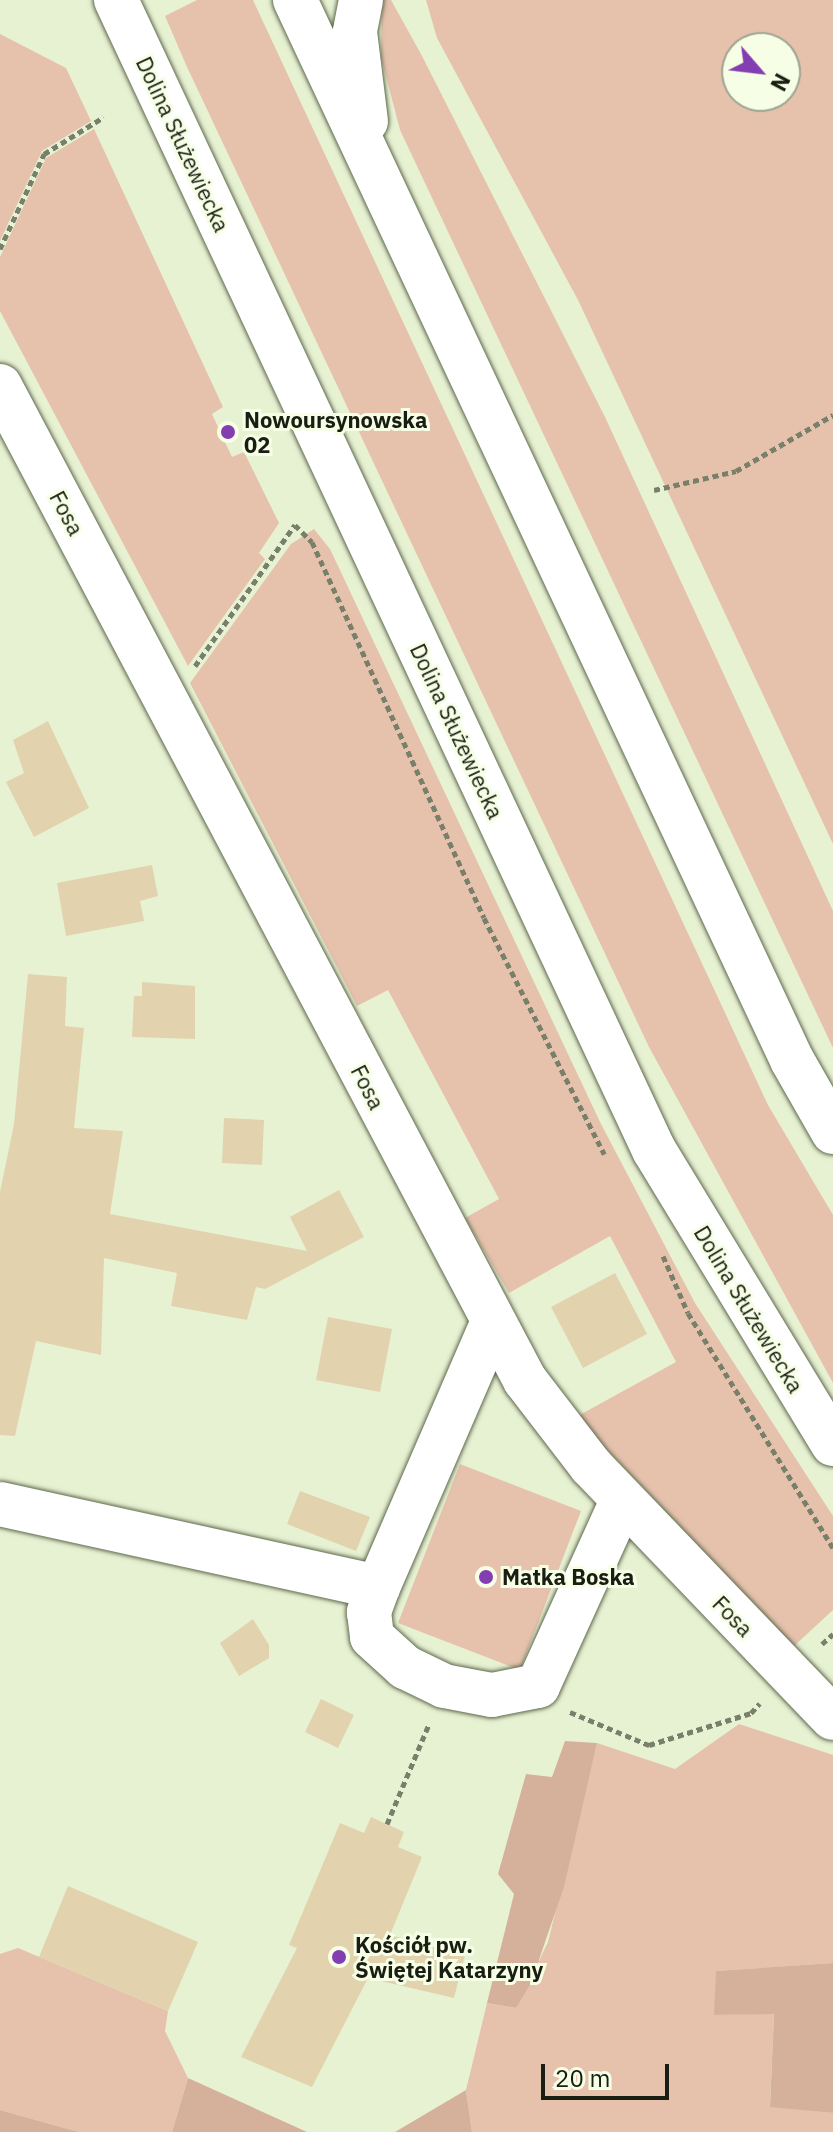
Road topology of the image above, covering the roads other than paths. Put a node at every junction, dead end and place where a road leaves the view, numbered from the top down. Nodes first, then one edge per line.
1 (116, 0) edge
2 (295, 0) edge
3 (361, 0) edge
4 (371, 163) junction
5 (0, 386) edge
6 (833, 1132) edge
7 (491, 1326) junction
8 (833, 1444) edge
9 (622, 1501) junction
10 (0, 1504) edge
11 (378, 1587) junction
12 (833, 1718) edge

1 - 8 main road, Dolina Służewiecka
2 - 4 main road
3 - 4 main road
4 - 6 main road
5 - 7 main road, Fosa
7 - 9 main road, Fosa
7 - 11 main road
9 - 11 main road
9 - 12 main road, Fosa
10 - 11 main road

